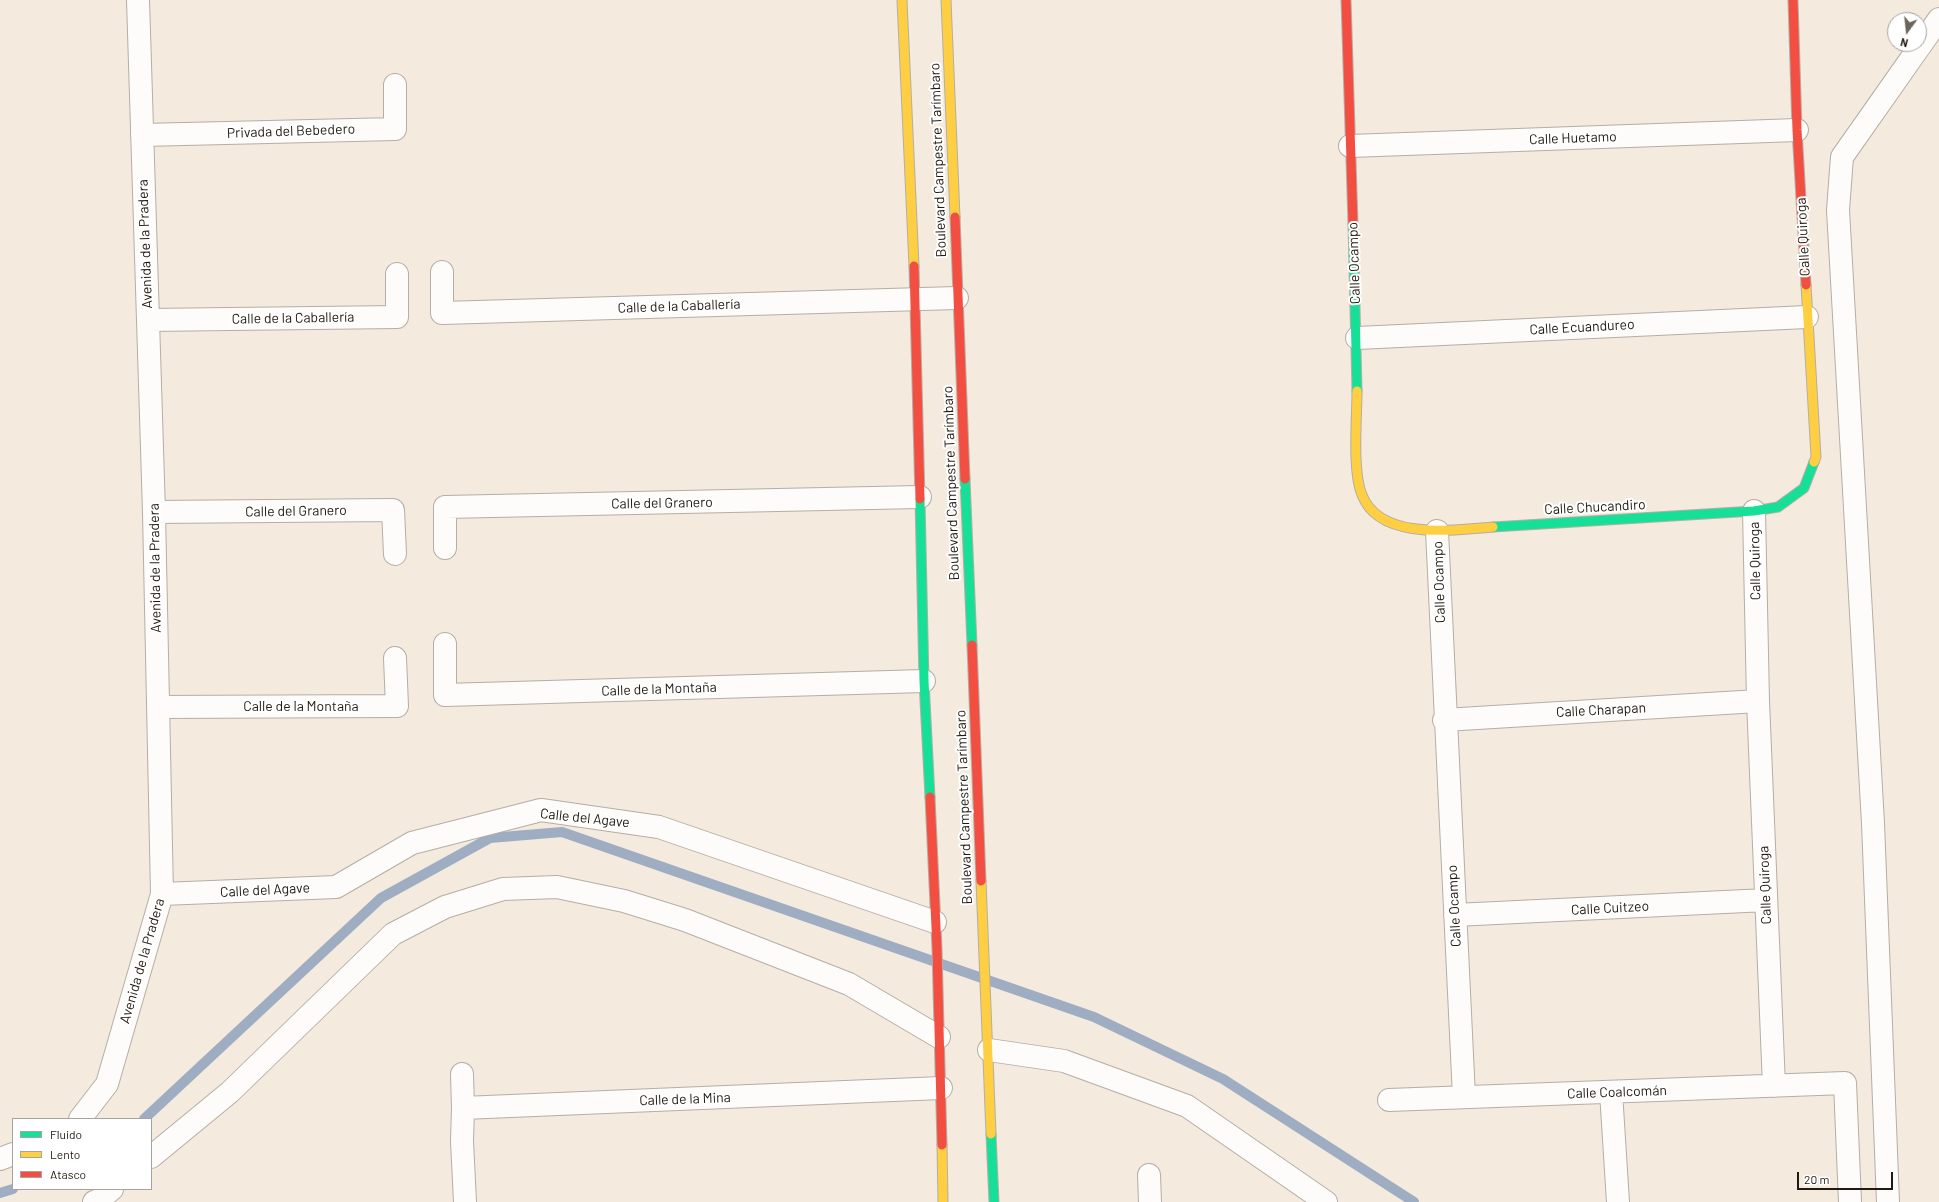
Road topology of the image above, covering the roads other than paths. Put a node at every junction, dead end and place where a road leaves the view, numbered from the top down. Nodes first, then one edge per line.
1 (138, 0) edge
2 (902, 0) edge
3 (946, 0) edge
4 (1346, 0) edge
5 (1792, 0) edge
6 (1939, 19) edge
7 (395, 85) dead end
8 (1797, 130) junction
9 (142, 135) junction
10 (1350, 146) junction
11 (442, 272) dead end
12 (397, 274) dead end
13 (915, 298) junction
14 (957, 298) junction
15 (1807, 317) junction
16 (148, 320) junction
17 (1357, 338) junction
18 (920, 497) junction
19 (1754, 511) junction
20 (154, 512) junction
21 (1436, 531) junction
22 (445, 548) dead end
23 (395, 554) dead end
24 (445, 644) dead end
25 (395, 658) dead end
26 (924, 680) junction
27 (1758, 701) junction
28 (158, 708) junction
29 (1444, 720) junction
30 (162, 894) junction
31 (1766, 900) junction
32 (1455, 915) junction
33 (935, 922) junction
34 (939, 1037) junction
35 (989, 1050) junction
36 (462, 1074) dead end
37 (1774, 1086) junction
38 (941, 1088) junction
39 (1611, 1092) junction
40 (1464, 1097) junction
41 (1389, 1100) dead end
42 (463, 1108) junction
43 (81, 1118) edge
44 (12, 1154) edge
45 (152, 1156) edge
46 (0, 1159) edge
47 (1149, 1175) dead end
48 (111, 1190) edge
49 (94, 1202) edge
50 (465, 1202) edge
51 (943, 1202) edge
52 (994, 1202) edge
53 (1150, 1202) edge
54 (1326, 1202) edge
55 (1618, 1202) edge
56 (1850, 1202) edge
57 (1888, 1202) edge

1 - 9 street, Avenida de la Pradera
2 - 13 street, Boulevard Campestre Tarímbaro
3 - 14 street, Boulevard Campestre Tarímbaro
4 - 10 street, Calle Ocampo
5 - 8 street, Calle Quiroga
6 - 57 street
7 - 9 street, Privada del Bebedero
8 - 10 street, Calle Huetamo
8 - 15 street, Calle Quiroga
9 - 16 street, Avenida de la Pradera
10 - 17 street, Calle Ocampo
11 - 13 street, Calle de la Caballería
12 - 16 street, Calle de la Caballería
13 - 14 street, Calle de la Caballería
13 - 18 street, Boulevard Campestre Tarímbaro
14 - 35 street, Boulevard Campestre Tarímbaro
15 - 17 street, Calle Ecuandureo
15 - 19 street, Calle Quiroga
16 - 20 street, Avenida de la Pradera
17 - 21 street, Calle Ocampo
18 - 22 street, Calle del Granero
18 - 26 street, Boulevard Campestre Tarímbaro
19 - 21 street, Calle Chucandiro
19 - 27 street, Calle Quiroga
20 - 23 street, Calle del Granero
20 - 28 street, Avenida de la Pradera
21 - 29 street, Calle Ocampo
24 - 26 street, Calle de la Montaña
25 - 28 street, Calle de la Montaña
26 - 33 street, Boulevard Campestre Tarímbaro
27 - 29 street, Calle Charapan
27 - 31 street, Calle Quiroga
28 - 30 street, Avenida de la Pradera
29 - 32 street, Calle Ocampo
30 - 33 street, Calle del Agave
30 - 43 street, Avenida de la Pradera
31 - 32 street, Calle Cuitzeo
31 - 37 street, Calle Quiroga
32 - 40 street, Calle Ocampo
33 - 34 street, Boulevard Campestre Tarímbaro
34 - 38 street, Boulevard Campestre Tarímbaro
34 - 45 street
35 - 52 street, Boulevard Campestre Tarímbaro
35 - 54 street
36 - 42 street
37 - 39 street, Calle Coalcomán
37 - 56 street, Calle Coalcomán
38 - 42 street, Calle de la Mina
38 - 51 street, Boulevard Campestre Tarímbaro
39 - 40 street, Calle Coalcomán
39 - 55 street
40 - 41 street, Calle Coalcomán
42 - 50 street
44 - 46 street
47 - 53 street
48 - 49 street

